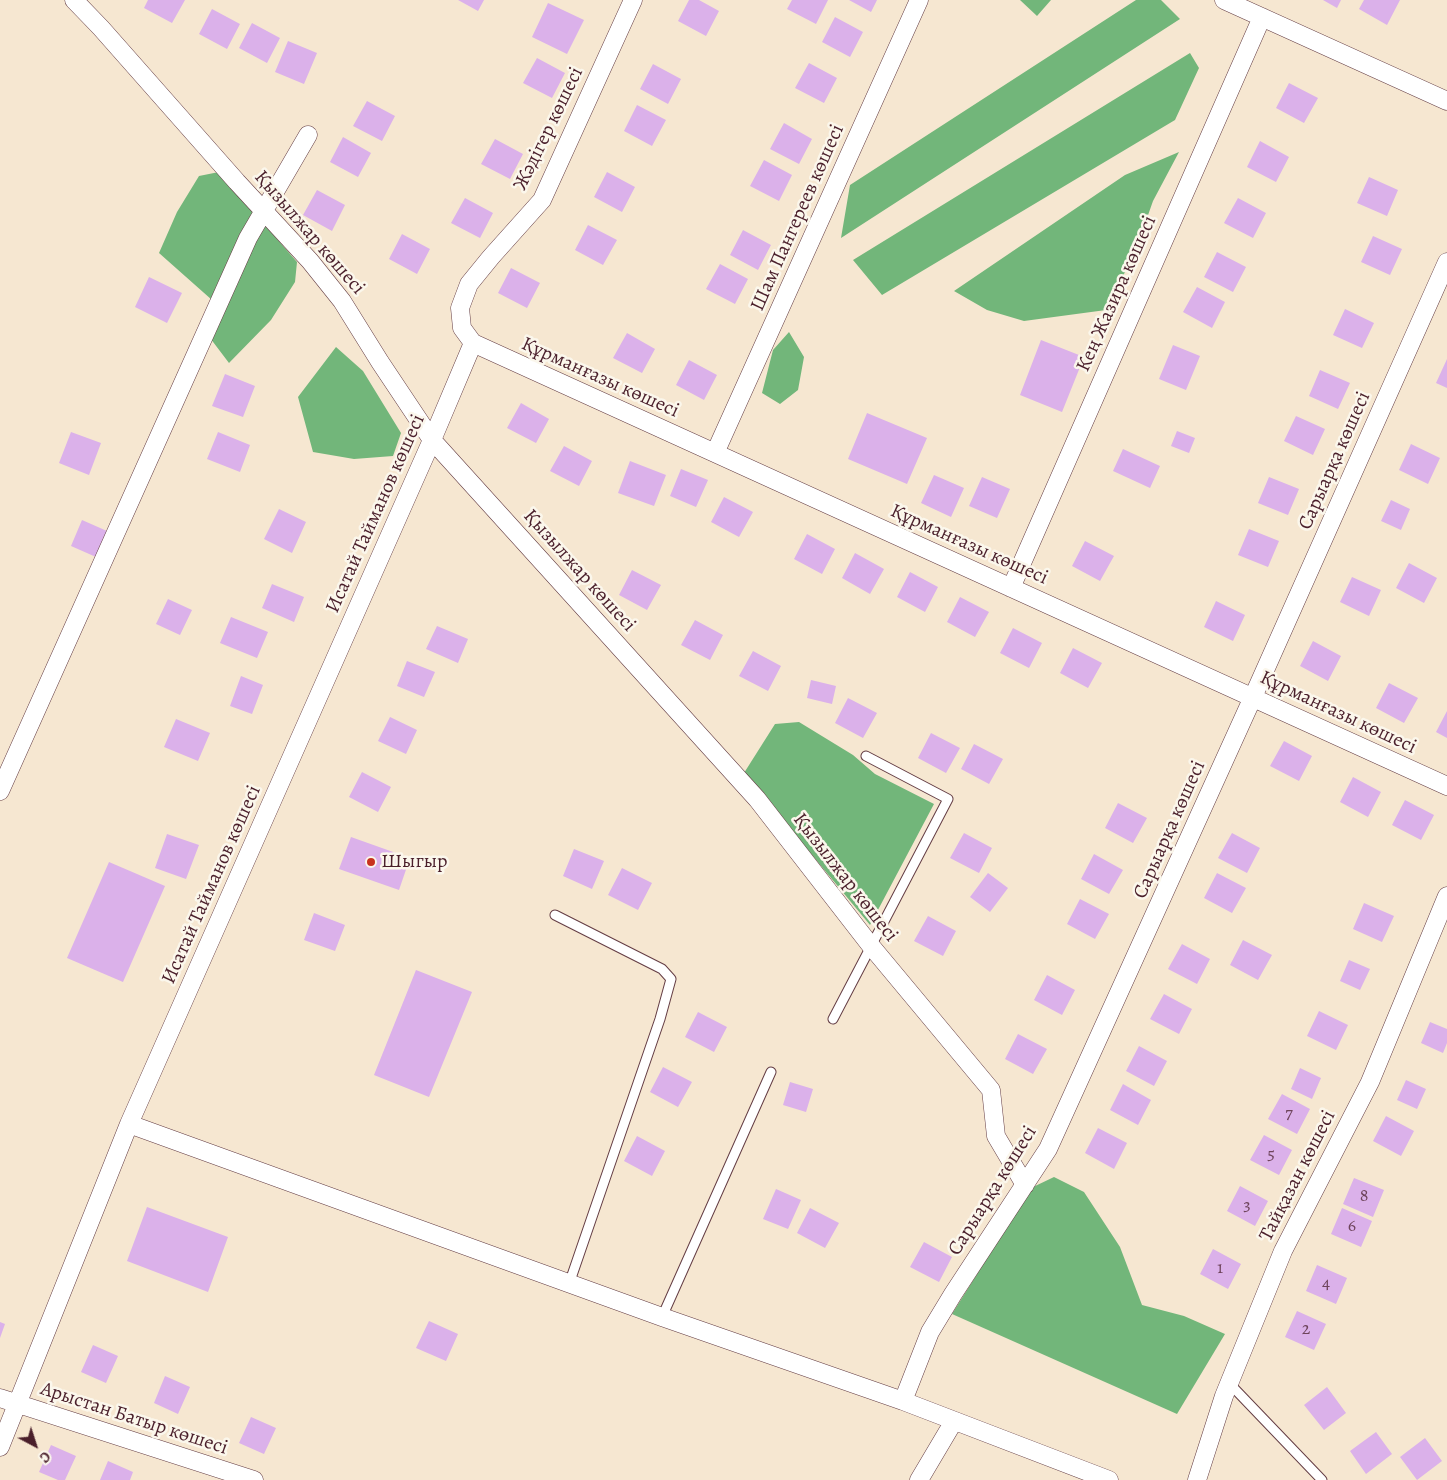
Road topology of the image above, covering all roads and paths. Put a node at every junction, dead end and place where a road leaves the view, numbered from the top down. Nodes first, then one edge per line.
1 (74, 0) edge
2 (633, 0) edge
3 (919, 0) edge
4 (1224, 0) edge
5 (1262, 17) junction
6 (1447, 101) edge
7 (308, 135) dead end
8 (264, 212) junction
9 (1447, 262) edge
10 (473, 343) junction
11 (432, 440) junction
12 (715, 453) junction
13 (1011, 588) junction
14 (1253, 697) junction
15 (866, 756) dead end
16 (1447, 786) edge
17 (0, 791) edge
18 (1447, 896) edge
19 (555, 915) dead end
20 (871, 946) junction
21 (833, 1019) dead end
22 (771, 1072) dead end
23 (129, 1124) junction
24 (1025, 1185) junction
25 (569, 1284) junction
26 (662, 1317) junction
27 (1229, 1383) junction
28 (0, 1398) edge
29 (903, 1401) junction
30 (17, 1404) junction
31 (954, 1421) junction
32 (0, 1447) edge
33 (254, 1480) edge
34 (919, 1480) edge
35 (1109, 1480) edge
36 (1197, 1480) edge
37 (1322, 1480) edge

1 - 8 street, Қызылжар көшесі
2 - 10 street, Жәдігер көшесі
3 - 12 street, Шам Пангереев көшесі
4 - 5 street
5 - 6 street
5 - 13 street, Кең Жазира көшесі
7 - 8 street
8 - 11 street, Қызылжар көшесі
8 - 17 street
9 - 14 street, Сарыарқа көшесі
10 - 11 street, Исатай Тайманов көшесі
10 - 12 street, Құрманғазы көшесі
11 - 20 street, Қызылжар көшесі
11 - 23 street, Исатай Тайманов көшесі
12 - 13 street, Құрманғазы көшесі
13 - 14 street, Құрманғазы көшесі
14 - 16 street, Құрманғазы көшесі
14 - 24 street, Сарыарқа көшесі
15 - 20 lane
18 - 27 street, Тайқазан көшесі
19 - 25 lane
20 - 21 lane
20 - 24 street, Қызылжар көшесі
22 - 26 lane
23 - 25 street
23 - 30 street, Исатай Тайманов көшесі
24 - 29 street, Сарыарқа көшесі
25 - 26 street
26 - 29 street
27 - 36 street, Тайқазан көшесі
27 - 37 lane
28 - 30 street, Арыстан Батыр көшесі
29 - 31 street
30 - 32 street, Исатай Тайманов көшесі
30 - 33 street, Арыстан Батыр көшесі
31 - 34 street
31 - 35 street

